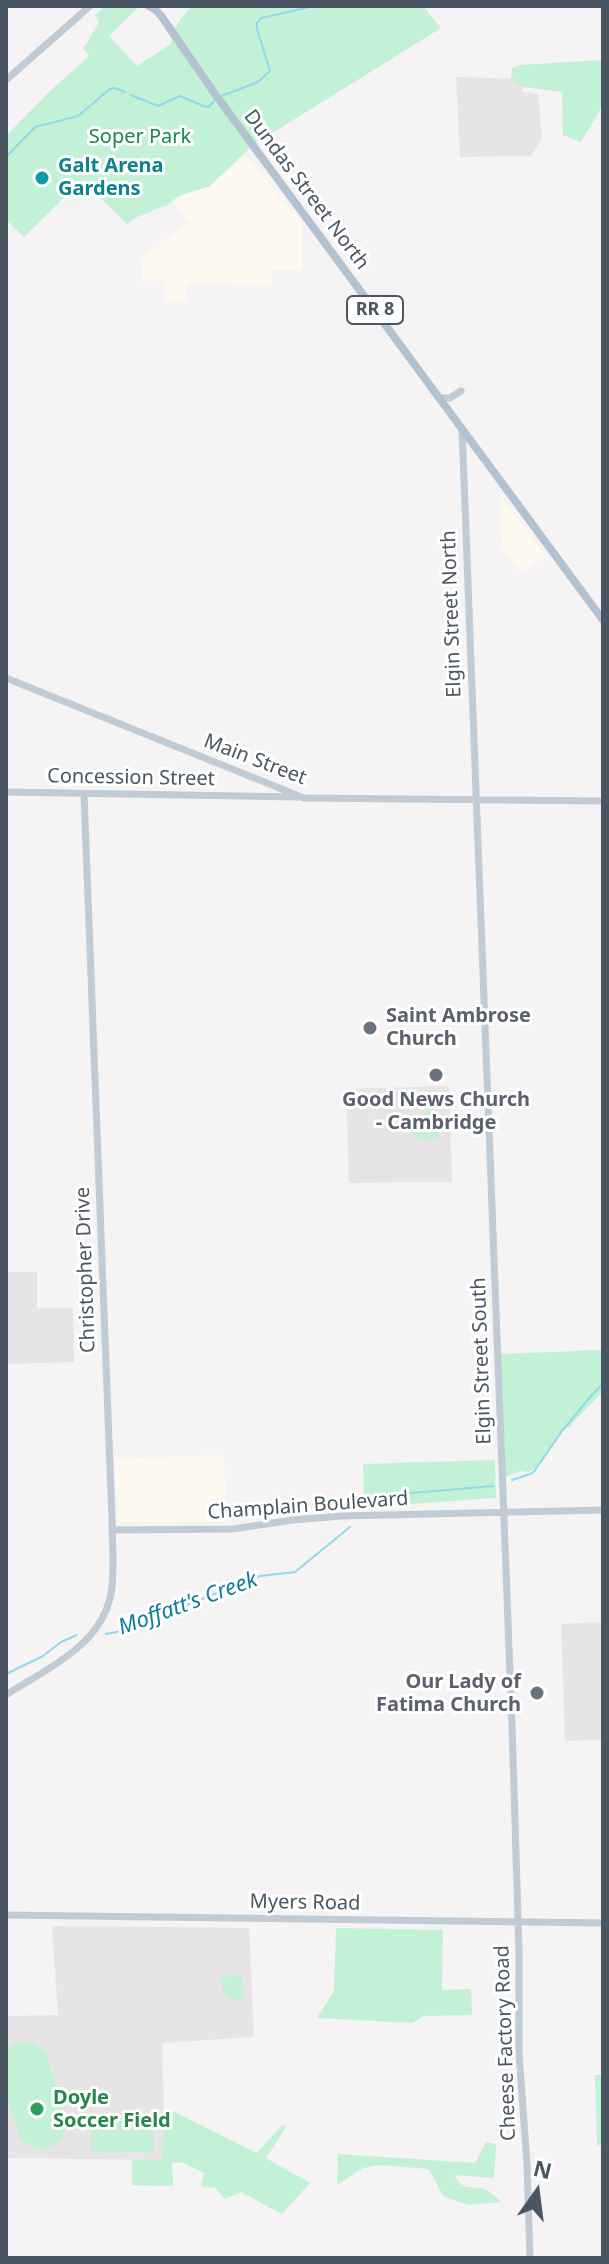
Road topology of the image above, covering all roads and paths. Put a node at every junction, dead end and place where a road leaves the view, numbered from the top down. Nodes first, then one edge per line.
1 (90, 6) edge
2 (154, 7) edge
3 (6, 80) edge
4 (461, 391) dead end
5 (440, 398) junction
6 (462, 428) junction
7 (603, 620) edge
8 (6, 678) edge
9 (6, 792) edge
10 (84, 794) junction
11 (304, 798) junction
12 (475, 799) junction
13 (603, 801) edge
14 (603, 1510) edge
15 (504, 1512) junction
16 (112, 1530) junction
17 (6, 1695) edge
18 (6, 1915) edge
19 (517, 1922) junction
20 (603, 1923) edge
21 (530, 2258) edge

1 - 3 street
2 - 5 main road, Dundas Street North / RR 8
4 - 5 street
5 - 6 main road, Dundas Street North / RR 8
6 - 7 main road, Dundas Street North / RR 8
6 - 12 street, Elgin Street North
8 - 11 street, Main Street
9 - 10 street, Concession Street
10 - 11 street, Concession Street
10 - 16 street, Christopher Drive
11 - 12 street, Main Street
12 - 13 street, Main Street
12 - 15 street, Elgin Street South
14 - 15 street, Champlain Boulevard
15 - 16 street, Champlain Boulevard
15 - 19 street, Elgin Street South
16 - 17 street, Christopher Drive
18 - 19 street, Myers Road
19 - 20 street, Myers Road
19 - 21 street, Cheese Factory Road

